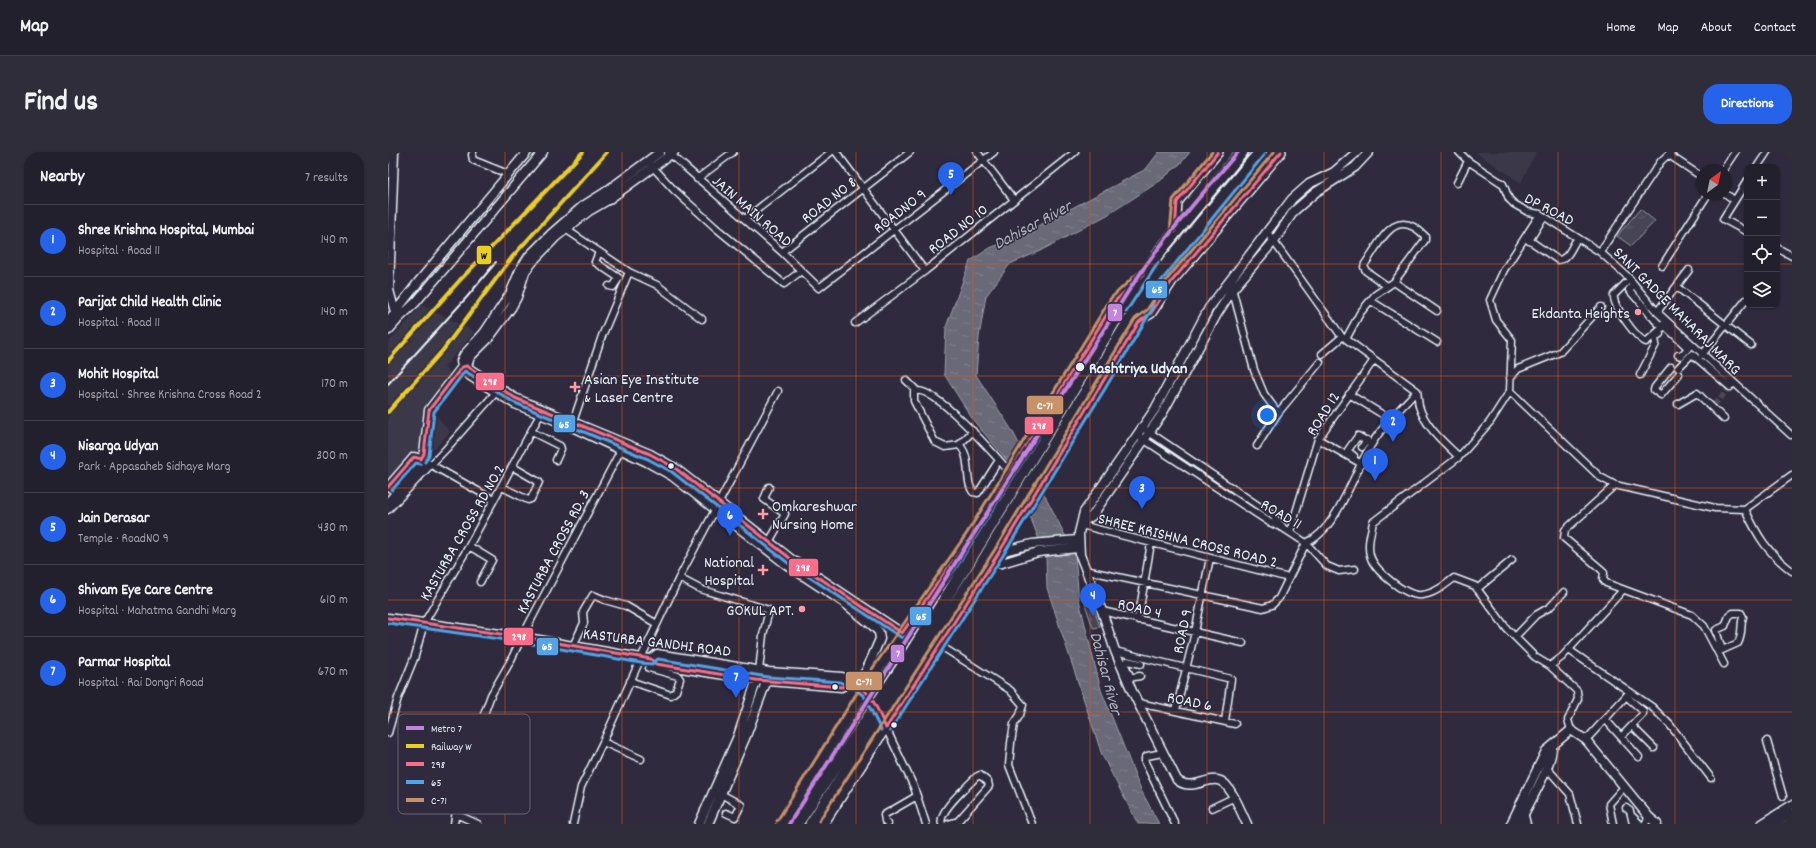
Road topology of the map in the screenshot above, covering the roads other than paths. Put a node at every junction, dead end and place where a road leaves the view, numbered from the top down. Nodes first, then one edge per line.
1 (394, 152) edge
2 (473, 152) edge
3 (527, 152) edge
4 (543, 152) edge
5 (660, 152) edge
6 (733, 152) edge
7 (832, 152) edge
8 (836, 152) edge
9 (910, 152) edge
10 (977, 152) edge
11 (1075, 152) edge
12 (1207, 152) edge
13 (1218, 152) edge
14 (1242, 152) edge
15 (1260, 152) edge
16 (1281, 152) edge
17 (1356, 152) edge
18 (1369, 152) edge
19 (1459, 152) edge
20 (1735, 152) edge
21 (1767, 152) edge
22 (671, 153) edge
23 (992, 153) edge
24 (1668, 153) edge
25 (1468, 160) junction
26 (983, 161) junction
27 (1210, 161) junction
28 (650, 164) junction
29 (1727, 164) edge
30 (1758, 164) edge
31 (1696, 173) edge
32 (508, 174) junction
33 (697, 179) junction
34 (1457, 183) dead end
35 (1744, 185) edge
36 (863, 188) junction
37 (494, 192) junction
38 (503, 200) junction
39 (1014, 200) junction
40 (1704, 200) edge
41 (1734, 200) joint
42 (1543, 217) junction
43 (745, 219) junction
44 (1560, 227) junction
45 (564, 228) junction
46 (894, 230) junction
47 (1744, 230) edge
48 (1175, 232) junction
49 (1267, 232) junction
50 (455, 238) junction
51 (1527, 239) junction
52 (1274, 241) junction
53 (465, 245) junction
54 (1780, 250) edge
55 (599, 252) junction
56 (782, 252) junction
57 (1600, 252) junction
58 (1792, 256) edge
59 (1662, 266) dead end
60 (925, 270) junction
61 (1689, 270) dead end
62 (802, 271) junction
63 (629, 272) junction
64 (424, 275) junction
65 (1144, 275) junction
66 (1632, 281) junction
67 (433, 282) junction
68 (1394, 282) junction
69 (609, 286) dead end
70 (1230, 286) junction
71 (1387, 286) junction
72 (1677, 287) junction
73 (819, 288) joint
74 (388, 290) edge
75 (1371, 300) junction
76 (1744, 303) edge
77 (1601, 307) dead end
78 (1648, 307) junction
79 (1437, 311) dead end
80 (1654, 316) junction
81 (393, 318) edge
82 (1136, 318) junction
83 (702, 319) dead end
84 (855, 323) dead end
85 (1668, 325) junction
86 (1726, 326) junction
87 (388, 330) edge
88 (1437, 342) dead end
89 (1751, 345) dead end
90 (1692, 348) junction
91 (1322, 354) dead end
92 (1678, 355) dead end
93 (1702, 355) junction
94 (1374, 360) junction
95 (1320, 362) dead end
96 (464, 367) junction
97 (1675, 370) dead end
98 (1640, 375) dead end
99 (1510, 378) junction
100 (906, 380) dead end
101 (1733, 383) junction
102 (497, 390) junction
103 (916, 390) junction
104 (1417, 391) junction
105 (1510, 391) junction
106 (778, 392) dead end
107 (1350, 394) junction
108 (1678, 404) dead end
109 (542, 412) junction
110 (1278, 413) junction
111 (1724, 419) dead end
112 (1390, 420) junction
113 (573, 424) junction
114 (973, 431) junction
115 (532, 432) junction
116 (1146, 433) junction
117 (1791, 435) dead end
118 (1318, 439) junction
119 (1369, 442) junction
120 (959, 445) junction
121 (1257, 446) dead end
122 (623, 447) junction
123 (1362, 447) dead end
124 (1354, 456) dead end
125 (1459, 457) junction
126 (556, 460) dead end
127 (999, 460) junction
128 (426, 462) junction
129 (1360, 463) junction
130 (513, 467) junction
131 (1010, 474) junction
132 (1792, 475) edge
133 (1615, 485) junction
134 (388, 487) edge
135 (502, 487) junction
136 (769, 487) dead end
137 (494, 500) junction
138 (388, 502) edge
139 (717, 505) junction
140 (1745, 509) junction
141 (388, 510) edge
142 (1019, 520) junction
143 (1082, 524) junction
144 (1290, 532) junction
145 (971, 536) junction
146 (769, 542) junction
147 (1152, 543) junction
148 (1306, 543) junction
149 (1074, 545) junction
150 (469, 546) junction
151 (962, 549) junction
152 (1000, 552) junction
153 (1210, 558) junction
154 (1512, 560) dead end
155 (992, 564) junction
156 (1355, 569) dead end
157 (1085, 570) junction
158 (1792, 571) edge
159 (679, 578) junction
160 (1288, 578) junction
161 (480, 582) dead end
162 (1144, 583) junction
163 (1477, 589) junction
164 (1623, 590) junction
165 (1564, 592) dead end
166 (1202, 595) junction
167 (1102, 611) junction
168 (388, 618) edge
169 (1138, 620) junction
170 (424, 623) junction
171 (657, 624) junction
172 (1195, 632) junction
173 (902, 633) junction
174 (522, 637) junction
175 (1515, 637) junction
176 (1243, 643) dead end
177 (574, 646) junction
178 (1115, 650) junction
179 (1569, 650) junction
180 (1720, 651) junction
181 (935, 652) junction
182 (641, 658) junction
183 (651, 659) junction
184 (1134, 659) junction
185 (1141, 664) dead end
186 (1724, 664) dead end
187 (1550, 666) junction
188 (649, 668) dead end
189 (1186, 669) junction
190 (759, 670) junction
191 (769, 672) junction
192 (1140, 676) dead end
193 (1129, 678) junction
194 (756, 680) junction
195 (630, 681) junction
196 (766, 681) junction
197 (863, 681) junction
198 (1628, 694) junction
199 (1138, 703) junction
200 (1176, 710) junction
201 (484, 714) edge
202 (1605, 719) junction
203 (1225, 721) junction
204 (1235, 724) dead end
205 (1632, 726) junction
206 (886, 728) junction
207 (1571, 730) junction
208 (388, 733) edge
209 (1621, 737) junction
210 (1586, 740) junction
211 (1767, 741) dead end
212 (603, 742) junction
213 (1654, 748) dead end
214 (1162, 752) junction
215 (1639, 757) dead end
216 (641, 759) dead end
217 (1544, 765) junction
218 (726, 773) junction
219 (1711, 778) dead end
220 (1624, 787) junction
221 (721, 794) junction
222 (917, 796) junction
223 (1783, 796) dead end
224 (1233, 798) junction
225 (1792, 805) edge
226 (711, 806) junction
227 (1212, 808) dead end
228 (1626, 808) dead end
229 (1521, 810) junction
230 (726, 813) dead end
231 (456, 814) joint
232 (1792, 814) edge
233 (1632, 816) junction
234 (965, 818) dead end
235 (1647, 820) edge
236 (454, 824) edge
237 (478, 824) edge
238 (573, 824) edge
239 (699, 824) edge
240 (708, 824) edge
241 (781, 824) edge
242 (797, 824) edge
243 (811, 824) edge
244 (823, 824) edge
245 (888, 824) edge
246 (926, 824) edge
247 (942, 824) edge
248 (948, 824) edge
249 (959, 824) edge
250 (1032, 824) edge
251 (1175, 824) edge
252 (1247, 824) edge
253 (1511, 824) edge
254 (1519, 824) edge
255 (1527, 824) edge
256 (1578, 824) edge
257 (1613, 824) edge
258 (1633, 824) edge
259 (1640, 824) edge
260 (1658, 824) edge
261 (1762, 824) edge
262 (1774, 824) edge

1 - 74 street
2 - 32 street
3 - 32 street
4 - 38 street
5 - 28 street
6 - 33 street
7 - 43 street
8 - 36 street
9 - 36 street, ROAD NO 8
10 - 26 street
11 - 39 street, ROAD NO 10
12 - 27 main road
13 - 27 main road
14 - 48 highway
15 - 82 highway
16 - 82 main road
17 - 49 street
18 - 52 street
19 - 25 street, DP ROAD
20 - 29 street
21 - 30 street
22 - 28 street
22 - 33 street, JAIN MAIN ROAD
23 - 26 street, ROADNO 9
24 - 31 street
24 - 57 street
25 - 34 street
25 - 42 street, DP ROAD
26 - 39 street
26 - 46 street, ROADNO 9
27 - 48 main road
28 - 45 street
28 - 62 street
32 - 37 street
33 - 43 street, JAIN MAIN ROAD
35 - 41 street
36 - 46 street
36 - 56 street, ROAD NO 8
37 - 38 street
37 - 50 street
38 - 53 street
39 - 60 street, ROAD NO 10
40 - 59 street
41 - 47 street
42 - 44 street, DP ROAD
42 - 51 street
43 - 56 street, JAIN MAIN ROAD
44 - 51 street
44 - 57 street, DP ROAD
45 - 55 street
45 - 96 street
46 - 60 street
46 - 73 street, ROADNO 9
48 - 65 highway
49 - 52 street
49 - 70 street
50 - 53 street
50 - 64 street
51 - 99 street
52 - 70 street
52 - 91 street
53 - 67 street
54 - 58 street
55 - 63 street
55 - 69 street
56 - 62 street, JAIN MAIN ROAD
57 - 66 street, SANT GADGE MAHARAJ MARG
60 - 84 street, ROAD NO 10
61 - 72 street
62 - 73 street, JAIN MAIN ROAD
63 - 83 street
63 - 113 street
64 - 67 street
64 - 81 street
65 - 131 main road
65 - 242 highway, bridge
66 - 78 street, SANT GADGE MAHARAJ MARG
66 - 78 street
66 - 85 street
67 - 81 street
68 - 71 street
68 - 71 street
68 - 79 street
70 - 110 street
70 - 116 street
71 - 75 street
72 - 80 street
72 - 86 street
74 - 81 street
75 - 88 street
75 - 94 street
76 - 86 street
77 - 99 street
78 - 80 street, SANT GADGE MAHARAJ MARG
80 - 85 street, SANT GADGE MAHARAJ MARG
81 - 87 main road
82 - 142 main road
82 - 243 highway, bridge
85 - 90 street, SANT GADGE MAHARAJ MARG
85 - 98 street
86 - 89 street
86 - 93 street
90 - 92 street
90 - 93 street, SANT GADGE MAHARAJ MARG
90 - 97 street
90 - 101 street
93 - 101 street, SANT GADGE MAHARAJ MARG
94 - 104 street
94 - 107 street, ROAD 12
95 - 110 street
96 - 102 street
96 - 128 street
99 - 105 street
100 - 103 street
101 - 117 street, SANT GADGE MAHARAJ MARG
102 - 109 street
102 - 128 street
103 - 114 street
103 - 120 street
104 - 112 street, ROAD 11
104 - 125 street
105 - 125 street
105 - 133 street
106 - 139 street
107 - 112 street
107 - 118 street, ROAD 12
108 - 111 street
109 - 113 street
109 - 115 street, KASTURBA CROSS RD NO.2
110 - 121 street
112 - 119 street, ROAD 11
113 - 122 street
114 - 120 street
114 - 127 street
115 - 126 street
115 - 130 street, KASTURBA CROSS RD NO.2
116 - 143 street
116 - 143 street
116 - 144 street, ROAD 11
118 - 129 street
118 - 144 street, ROAD 12
119 - 123 street
119 - 124 street
119 - 129 street, ROAD 11
120 - 127 street
122 - 139 street
122 - 174 street, KASTURBA CROSS RD. 3
125 - 163 street
127 - 131 street
128 - 134 street
128 - 137 street
128 - 138 street
128 - 141 street
129 - 148 street, ROAD 11
130 - 135 street, KASTURBA CROSS RD NO.2
130 - 135 street
131 - 142 main road
131 - 145 main road
132 - 140 street
133 - 140 street
133 - 164 street
135 - 137 street, KASTURBA CROSS RD NO.2
136 - 146 street
137 - 150 street, KASTURBA CROSS RD NO.2
139 - 146 street
139 - 159 street
139 - 197 street
140 - 158 street
142 - 152 main road
143 - 147 street, SHREE KRISHNA CROSS ROAD 2
143 - 149 street
144 - 148 street, ROAD 11
145 - 151 main road
145 - 152 street
146 - 173 street
147 - 153 street, SHREE KRISHNA CROSS ROAD 2
147 - 162 street
148 - 156 street
148 - 160 street
149 - 152 street
149 - 155 street
149 - 157 street
150 - 161 street
150 - 170 street, KASTURBA CROSS RD NO.2
151 - 155 street
151 - 173 main road
152 - 155 main road
153 - 160 street, SHREE KRISHNA CROSS ROAD 2
153 - 166 street, ROAD 9
154 - 163 street
155 - 181 main road
157 - 162 street
157 - 167 street
159 - 171 street
159 - 190 street
160 - 166 street
162 - 166 street
162 - 169 street
163 - 175 street
164 - 179 street
164 - 180 street
165 - 175 street
166 - 172 street, ROAD 9
167 - 169 street, ROAD 4
167 - 178 street
168 - 170 street, KASTURBA GANDHI ROAD
169 - 172 street, ROAD 4
170 - 174 street, KASTURBA GANDHI ROAD
170 - 208 street, KASTURBA CROSS RD NO.2
171 - 177 street
171 - 182 street
172 - 176 street, ROAD 4
172 - 189 street, ROAD 9
173 - 181 main road
173 - 197 main road
174 - 177 street, KASTURBA GANDHI ROAD
174 - 201 street, KASTURBA CROSS RD. 3
175 - 187 street
177 - 182 street, KASTURBA GANDHI ROAD
178 - 184 street
178 - 193 street
179 - 187 street
179 - 198 street
180 - 180 street
180 - 186 street
181 - 206 main road
181 - 250 street
182 - 183 street, KASTURBA GANDHI ROAD
182 - 195 street
183 - 190 street, KASTURBA GANDHI ROAD
183 - 194 street
184 - 185 street
184 - 189 street
184 - 193 street
187 - 207 street
188 - 195 street
189 - 200 street, ROAD 9
189 - 203 street
190 - 191 street, KASTURBA GANDHI ROAD
190 - 194 street
191 - 196 street
191 - 197 street, KASTURBA GANDHI ROAD
192 - 193 street
193 - 199 street
194 - 196 street
194 - 218 street
195 - 212 street
196 - 197 street
196 - 218 street
197 - 206 street
197 - 241 main road
198 - 202 street
198 - 205 street
198 - 219 street
199 - 200 street, ROAD 6
199 - 214 street
200 - 203 street, ROAD 6
202 - 209 street
202 - 210 street
203 - 204 street, ROAD 6
205 - 209 street
205 - 213 street
206 - 222 street
206 - 244 main road
207 - 210 street
207 - 217 street
209 - 215 street
210 - 220 street
211 - 223 street
212 - 216 street
212 - 238 street
214 - 224 street
214 - 251 street
217 - 229 street
217 - 256 street
218 - 221 street
218 - 226 street
220 - 235 street
220 - 257 street
221 - 226 street
221 - 230 street
222 - 245 street
222 - 246 street
224 - 227 street
224 - 252 street
225 - 261 street
226 - 239 street
226 - 240 street
228 - 233 street
229 - 253 street
229 - 254 street
229 - 255 street
231 - 236 street, KASTURBA CROSS RD. 3
231 - 237 street
232 - 262 street
233 - 258 street
233 - 259 street
234 - 249 street
235 - 260 street
247 - 248 street

